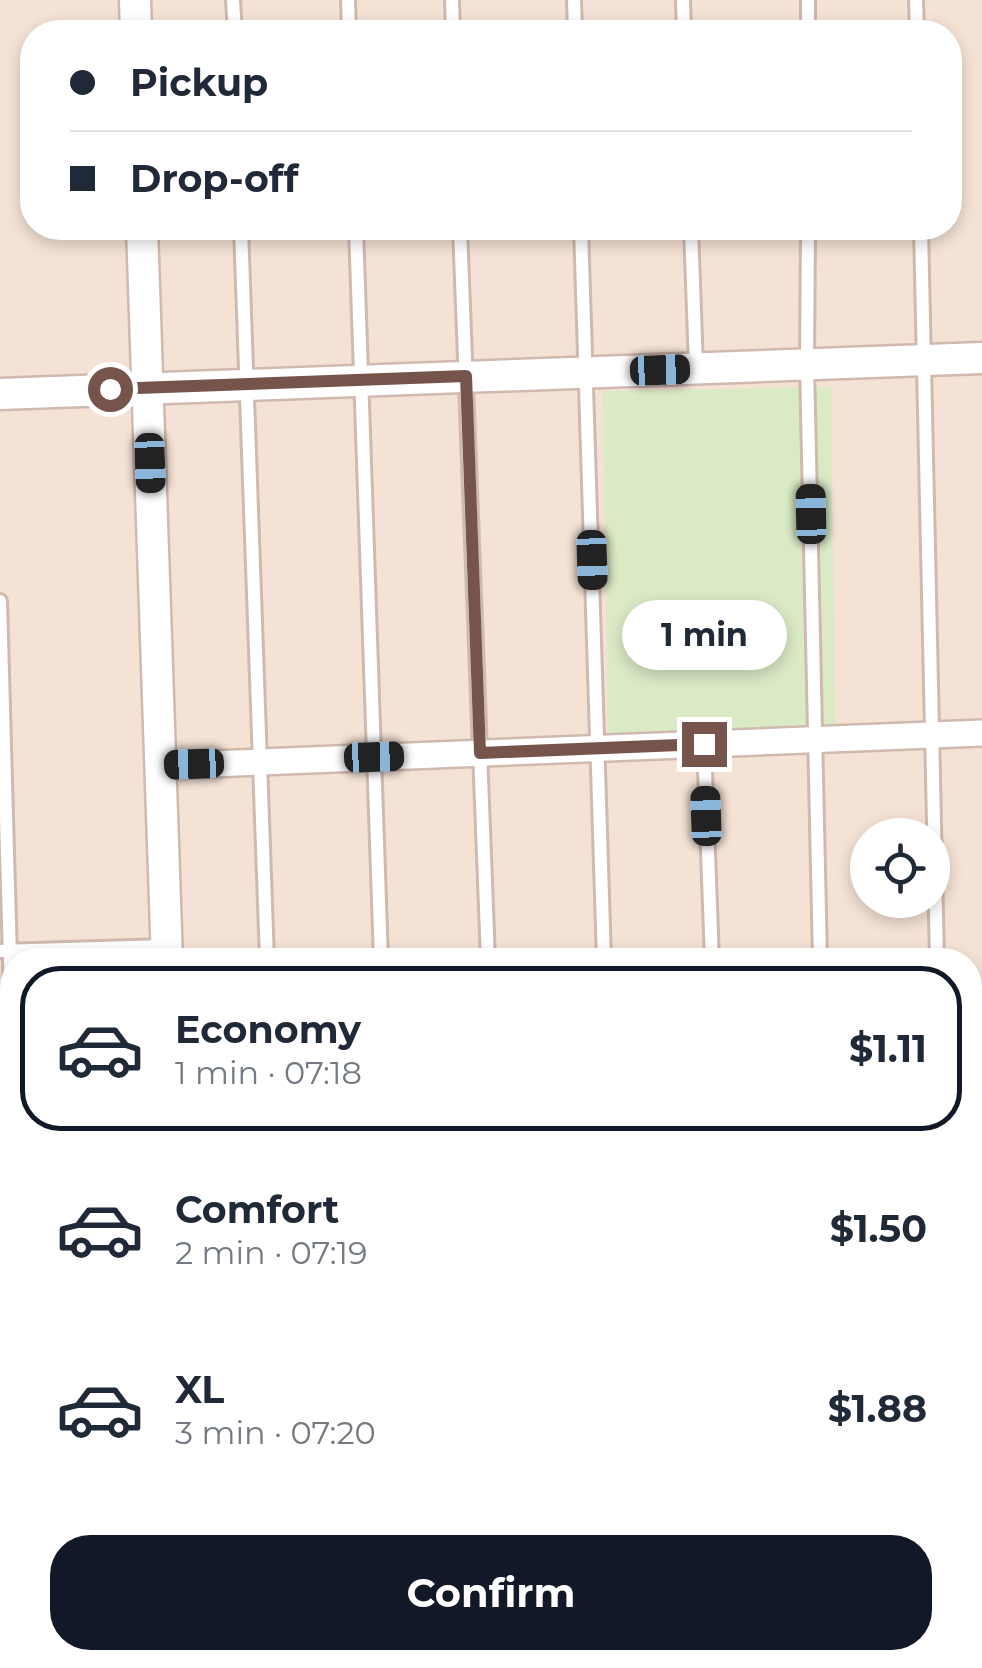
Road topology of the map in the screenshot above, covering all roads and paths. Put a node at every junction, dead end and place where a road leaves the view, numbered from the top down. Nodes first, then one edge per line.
1 (142, 240) edge
2 (242, 240) edge
3 (356, 240) edge
4 (460, 240) edge
5 (581, 240) edge
6 (691, 240) edge
7 (808, 240) edge
8 (921, 240) edge
9 (982, 358) edge
10 (924, 360) junction
11 (808, 365) junction
12 (696, 369) junction
13 (586, 372) junction
14 (466, 376) junction
15 (362, 380) junction
16 (247, 384) junction
17 (147, 387) junction
18 (0, 394) edge
19 (0, 601) edge
20 (0, 630) edge
21 (982, 733) edge
22 (932, 735) junction
23 (2, 737) edge
24 (816, 739) junction
25 (704, 744) junction
26 (598, 748) junction
27 (480, 753) junction
28 (374, 757) junction
29 (260, 761) junction
30 (160, 766) junction
31 (4, 845) edge
32 (5, 948) edge
33 (166, 948) edge
34 (267, 948) edge
35 (381, 948) edge
36 (488, 948) edge
37 (604, 948) edge
38 (712, 948) edge
39 (820, 948) edge
40 (938, 948) edge

1 - 17 street
2 - 16 lane
3 - 15 lane
4 - 14 lane
5 - 13 lane
6 - 12 lane
7 - 11 lane
8 - 10 lane
9 - 10 street
10 - 11 street
10 - 22 lane
11 - 12 street
11 - 24 lane
12 - 13 street
13 - 14 street
13 - 26 lane
14 - 15 street
14 - 27 lane
15 - 16 street
15 - 28 lane
16 - 17 street
16 - 29 lane
17 - 18 street
17 - 30 street
19 - 20 lane
20 - 23 lane
21 - 22 street
22 - 24 street
22 - 40 lane
23 - 31 lane
24 - 25 street
24 - 39 lane
25 - 26 street
25 - 38 lane
26 - 27 street
26 - 37 lane
27 - 28 street
27 - 36 lane
28 - 29 street
28 - 35 lane
29 - 30 street
29 - 34 lane
30 - 33 street
31 - 32 lane

